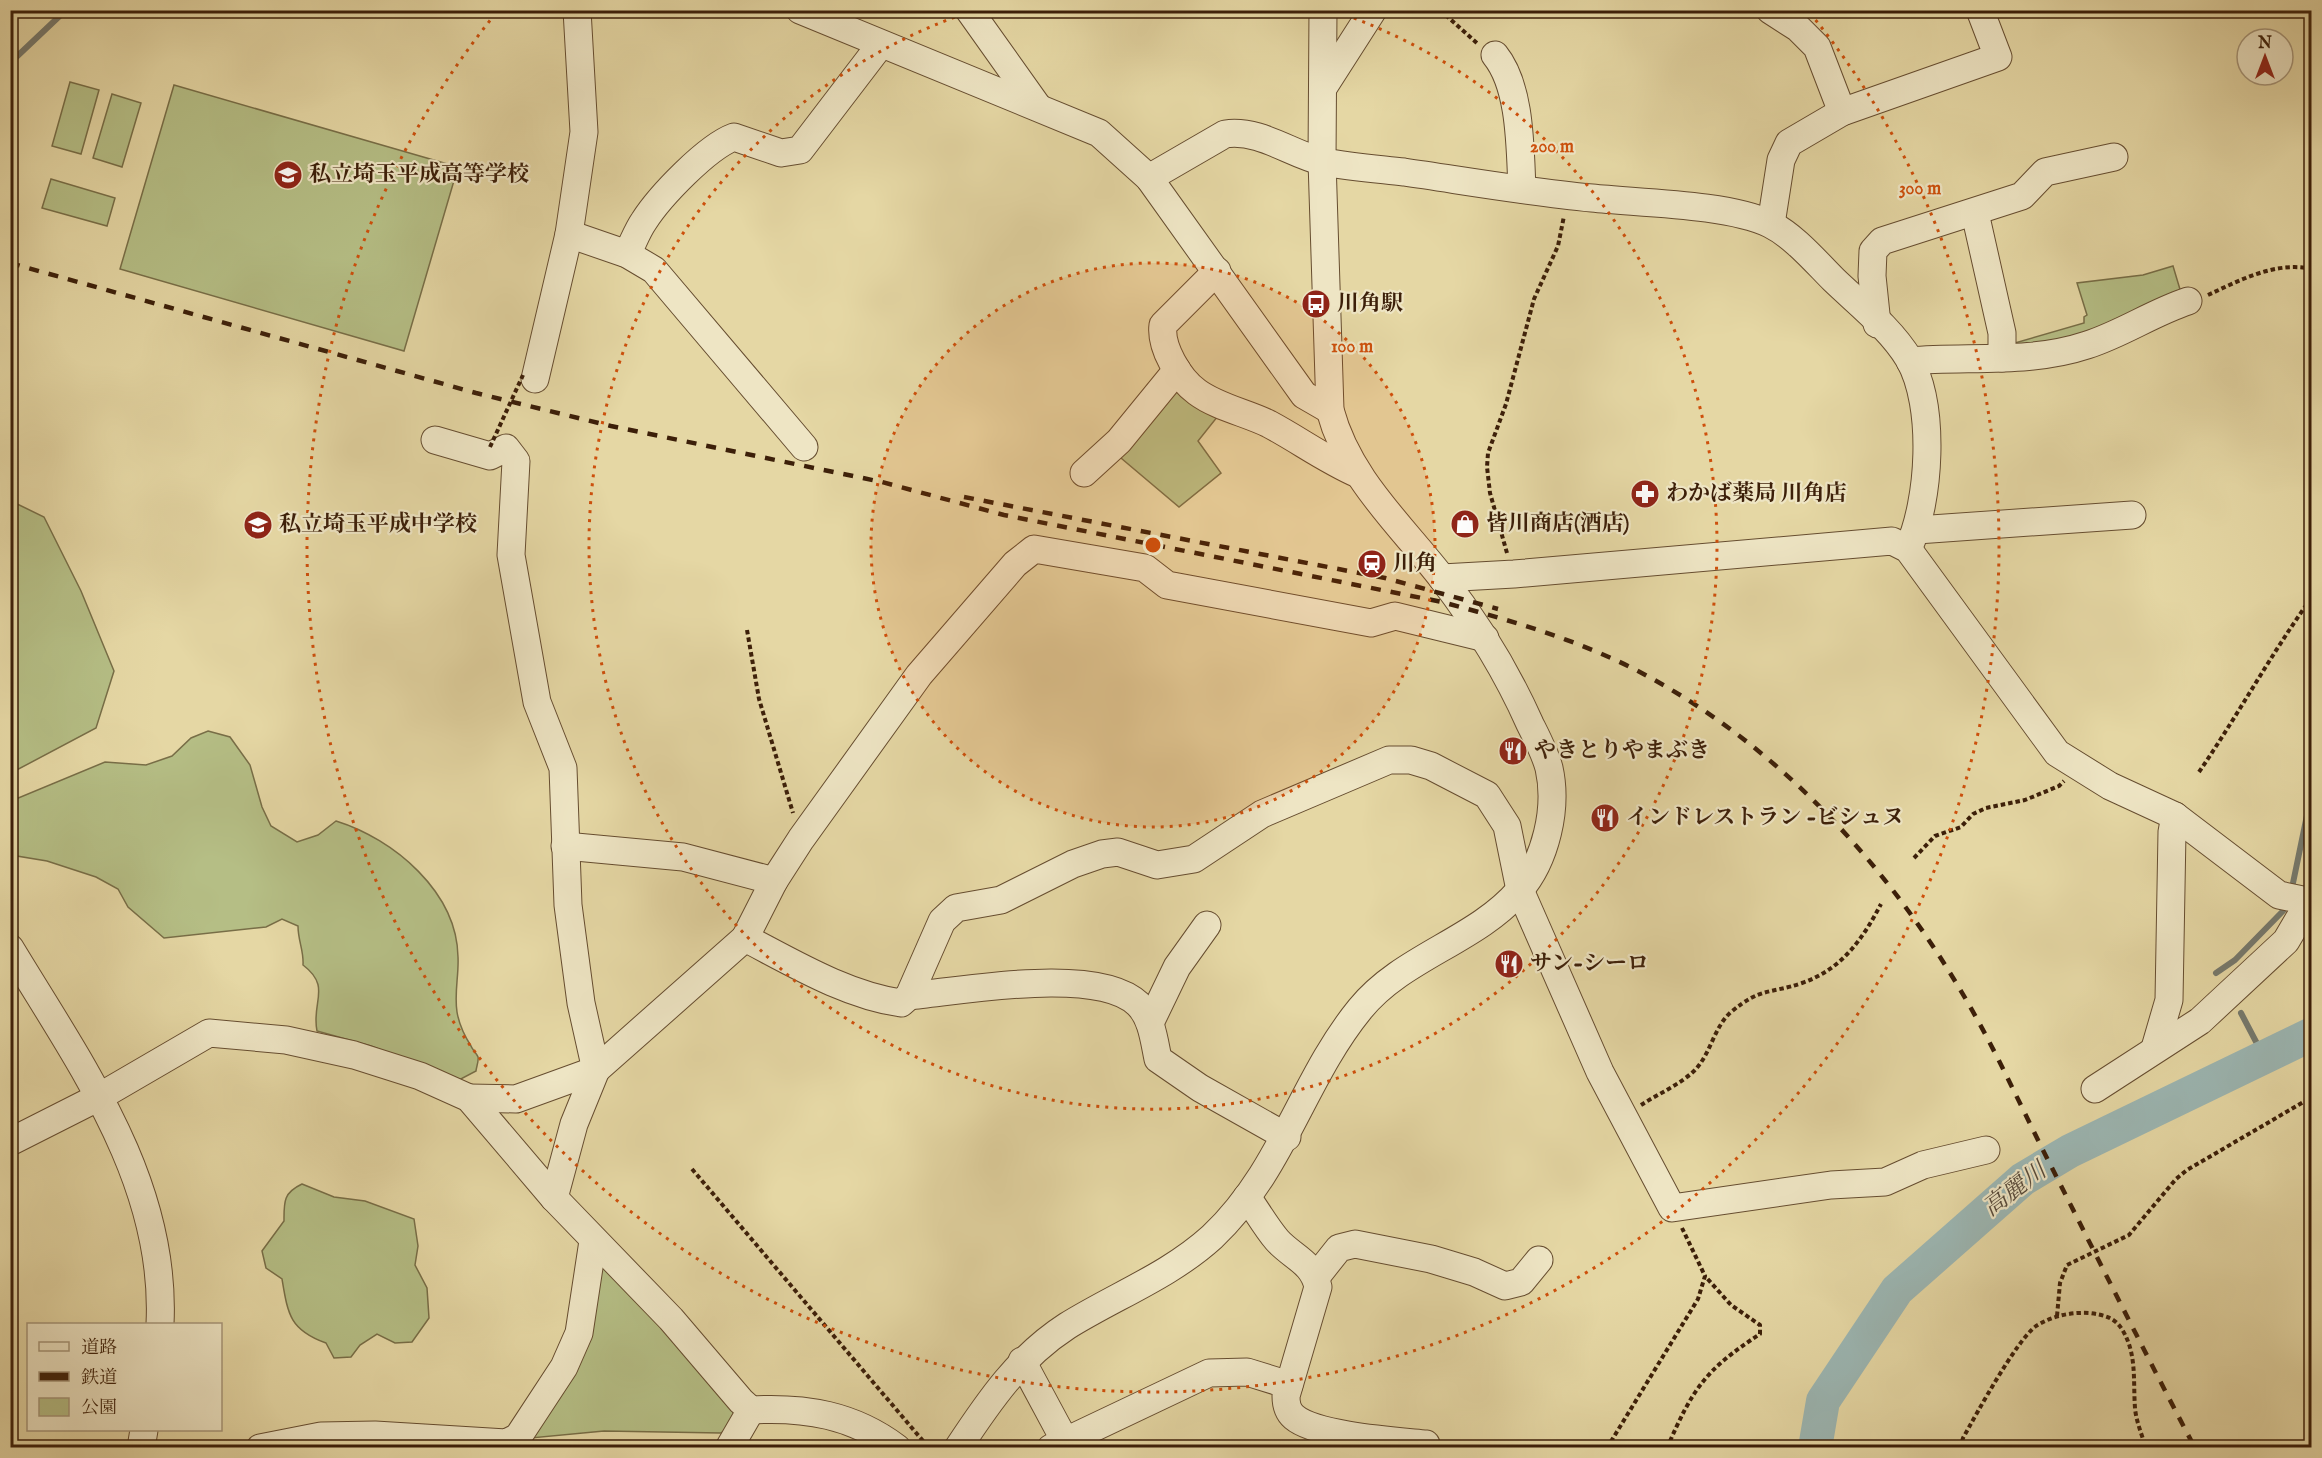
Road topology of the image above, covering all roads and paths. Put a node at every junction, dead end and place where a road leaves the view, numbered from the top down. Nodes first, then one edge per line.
1 (577, 10) edge
2 (800, 10) edge
3 (969, 10) edge
4 (1323, 10) edge
5 (1373, 10) edge
6 (1440, 10) edge
7 (1770, 10) edge
8 (1980, 10) edge
9 (881, 44) junction
10 (1495, 55) joint
11 (1323, 88) junction
12 (1038, 106) junction
13 (1842, 112) junction
14 (2114, 157) dead end
15 (1322, 161) junction
16 (1149, 178) junction
17 (1522, 189) junction
18 (1567, 195) junction
19 (1974, 213) junction
20 (1771, 224) junction
21 (569, 234) junction
22 (627, 254) junction
23 (2312, 269) edge
24 (1217, 271) junction
25 (2188, 301) joint
26 (1877, 324) junction
27 (2002, 358) junction
28 (1910, 361) junction
29 (1177, 370) junction
30 (529, 377) joint
31 (1330, 410) junction
32 (435, 440) dead end
33 (489, 447) dead end
34 (804, 447) dead end
35 (1084, 473) dead end
36 (1358, 474) junction
37 (2132, 515) dead end
38 (1913, 539) junction
39 (1514, 574) junction
40 (1442, 578) junction
41 (2312, 597) edge
42 (747, 630) dead end
43 (1485, 638) junction
44 (2077, 768) junction
45 (2199, 772) dead end
46 (2175, 816) junction
47 (801, 839) junction
48 (565, 846) junction
49 (1914, 858) dead end
50 (774, 880) junction
51 (1520, 890) junction
52 (2310, 902) edge
53 (1881, 904) dead end
54 (1207, 925) dead end
55 (745, 938) junction
56 (10, 948) edge
57 (909, 996) junction
58 (1150, 1023) junction
59 (2155, 1048) junction
60 (596, 1070) junction
61 (2095, 1089) dead end
62 (99, 1097) junction
63 (2312, 1097) edge
64 (469, 1098) junction
65 (1626, 1122) junction
66 (1287, 1137) junction
67 (10, 1142) edge
68 (1986, 1150) dead end
69 (692, 1169) dead end
70 (1247, 1197) junction
71 (554, 1198) junction
72 (1672, 1208) junction
73 (593, 1241) junction
74 (1539, 1260) dead end
75 (1705, 1276) junction
76 (1316, 1277) junction
77 (2057, 1316) junction
78 (160, 1323) edge
79 (1022, 1361) junction
80 (1289, 1385) junction
81 (752, 1410) junction
82 (144, 1431) edge
83 (321, 1442) edge
84 (1066, 1444) edge
85 (1426, 1444) dead end
86 (141, 1448) edge
87 (260, 1448) edge
88 (729, 1448) edge
89 (897, 1448) edge
90 (928, 1448) edge
91 (958, 1448) edge
92 (1607, 1448) edge
93 (1667, 1448) edge
94 (1960, 1448) edge
95 (2146, 1448) edge

1 - 21 street
2 - 9 street
3 - 12 street
4 - 11 street
5 - 11 street
6 - 10 path
7 - 13 street
8 - 13 street
9 - 12 street
9 - 22 street
10 - 17 street
11 - 15 street
12 - 16 street
13 - 20 street
14 - 19 street
15 - 16 street
15 - 17 street
15 - 31 street
16 - 24 street
17 - 18 street
18 - 20 street
18 - 39 path
19 - 26 street
19 - 27 street
20 - 26 street
21 - 22 street
21 - 30 street
22 - 34 street
23 - 25 path
24 - 29 street
24 - 31 street
25 - 27 street
26 - 28 street
27 - 28 street
28 - 38 street
29 - 35 street
29 - 36 street
30 - 33 path, bridge
31 - 36 street
32 - 48 street
36 - 40 street
37 - 38 street
38 - 39 street
38 - 44 street
39 - 40 street
40 - 43 street
41 - 45 path
42 - 47 path
43 - 47 street
43 - 51 street
44 - 46 street
44 - 49 path
46 - 52 street
46 - 59 street
47 - 50 street
48 - 50 street
48 - 60 street
50 - 55 street
51 - 57 street
51 - 65 street
51 - 66 street
52 - 59 street
53 - 65 path
54 - 58 street
55 - 57 street
55 - 60 street
56 - 62 street
57 - 58 street
58 - 66 street
59 - 61 street
60 - 64 street
60 - 71 street
62 - 64 street
62 - 67 street
62 - 78 street
63 - 77 path
64 - 71 street
65 - 72 street
66 - 70 street
68 - 72 street
69 - 90 path
70 - 76 street
70 - 79 street
71 - 73 street
72 - 75 path
73 - 81 street
73 - 83 street
74 - 76 street
75 - 92 path
75 - 93 path
76 - 80 street
77 - 94 path
77 - 95 path
79 - 84 street
79 - 91 street
80 - 84 street
80 - 85 street
81 - 88 street
81 - 89 street
82 - 86 street
83 - 87 street

